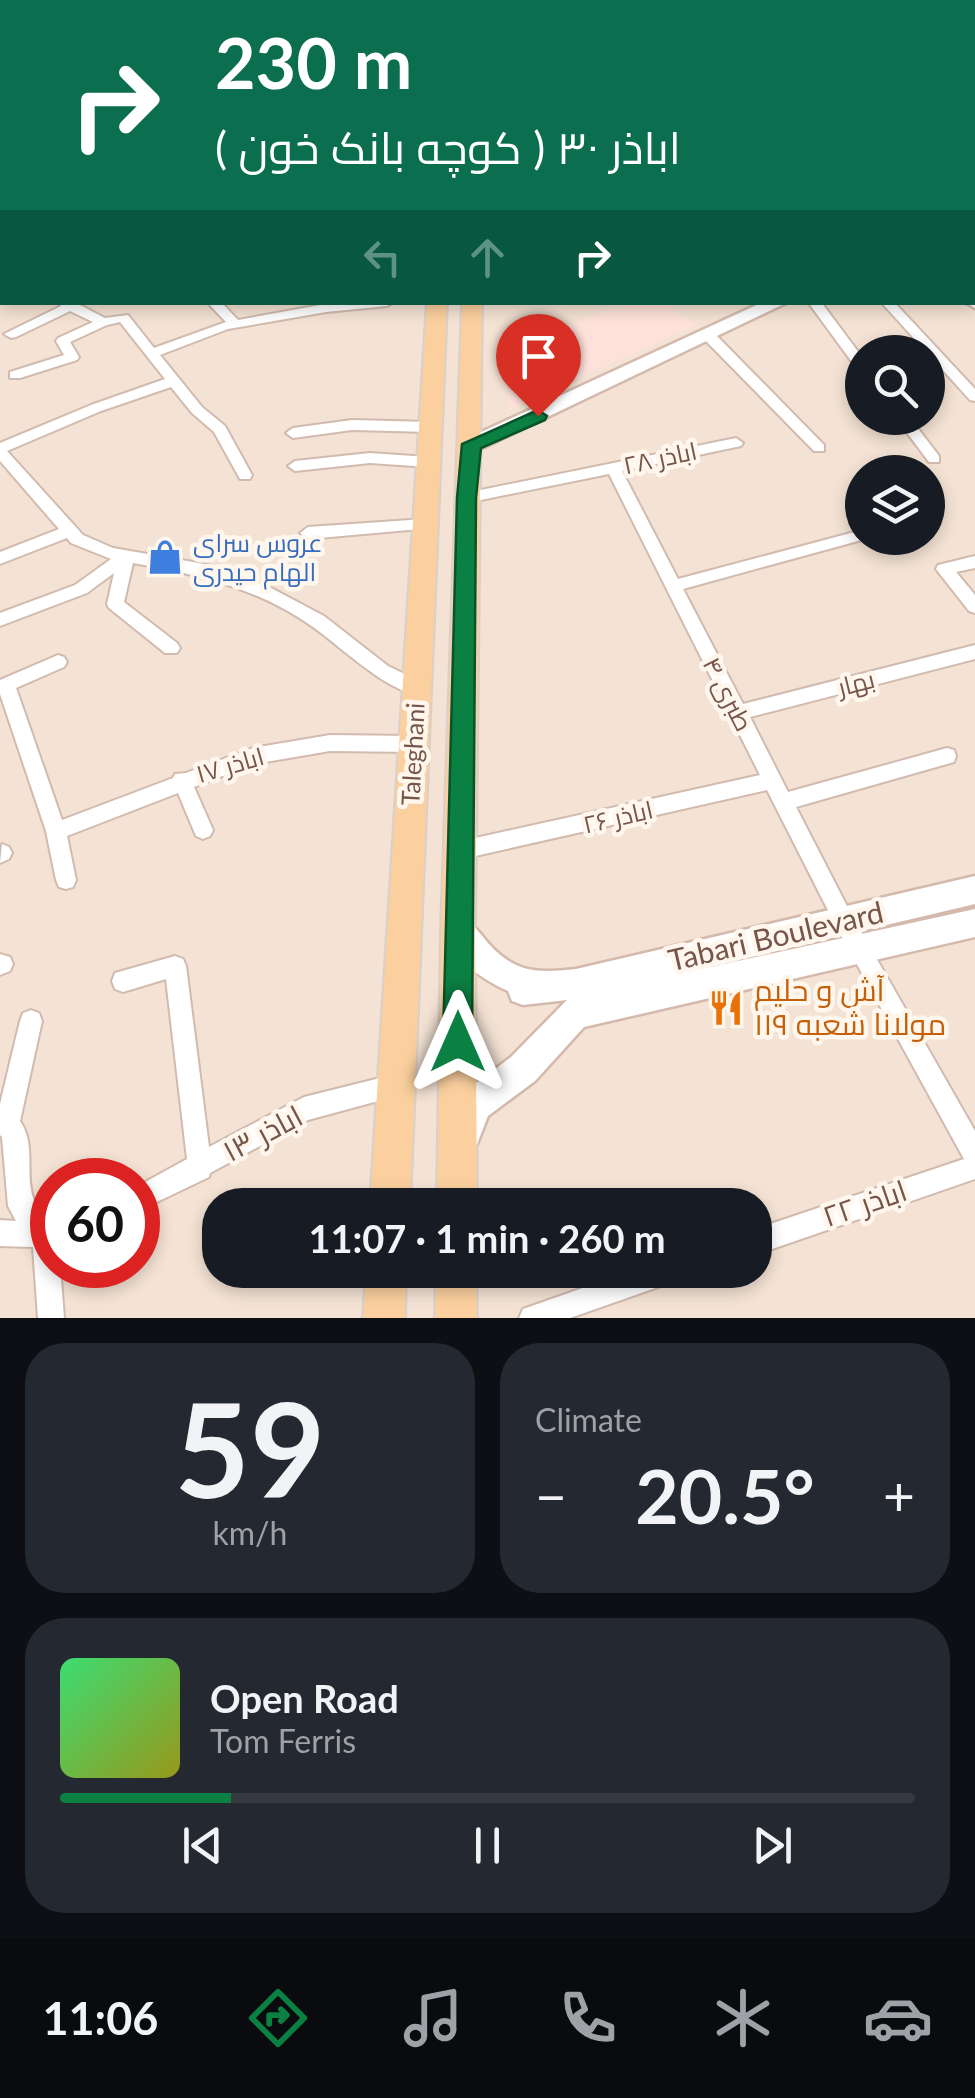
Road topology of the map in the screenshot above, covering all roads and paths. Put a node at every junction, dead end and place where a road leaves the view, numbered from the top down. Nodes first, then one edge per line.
1 (64, 305) edge
2 (68, 305) edge
3 (216, 305) edge
4 (356, 305) edge
5 (437, 305) edge
6 (472, 305) edge
7 (774, 305) edge
8 (816, 305) edge
9 (890, 305) edge
10 (103, 322) junction
11 (235, 324) junction
12 (11, 334) dead end
13 (709, 336) junction
14 (845, 343) edge
15 (152, 353) junction
16 (16, 375) dead end
17 (174, 381) junction
18 (975, 396) edge
19 (430, 427) junction
20 (293, 433) dead end
21 (915, 435) edge
22 (736, 442) dead end
23 (472, 444) junction
24 (819, 448) dead end
25 (0, 450) edge
26 (931, 455) edge
27 (428, 462) junction
28 (296, 466) dead end
29 (612, 468) junction
30 (244, 475) dead end
31 (466, 511) junction
32 (425, 524) junction
33 (70, 531) junction
34 (308, 533) dead end
35 (845, 540) edge
36 (126, 556) junction
37 (0, 558) edge
38 (975, 562) edge
39 (673, 586) junction
40 (422, 594) junction
41 (466, 594) junction
42 (975, 607) edge
43 (0, 620) edge
44 (170, 648) dead end
45 (975, 652) edge
46 (58, 662) dead end
47 (417, 688) junction
48 (738, 713) junction
49 (414, 744) junction
50 (946, 756) dead end
51 (182, 780) junction
52 (772, 781) junction
53 (783, 802) junction
54 (203, 830) dead end
55 (56, 831) junction
56 (462, 850) junction
57 (66, 880) dead end
58 (975, 890) edge
59 (844, 921) junction
60 (975, 923) edge
61 (458, 932) junction
62 (860, 949) junction
63 (123, 981) dead end
64 (576, 999) junction
65 (31, 1021) dead end
66 (396, 1086) junction
67 (3, 1122) edge
68 (457, 1153) junction
69 (975, 1155) edge
70 (975, 1167) edge
71 (200, 1168) junction
72 (391, 1188) edge
73 (456, 1188) edge
74 (160, 1189) edge
75 (30, 1216) edge
76 (0, 1233) edge
77 (30, 1235) edge
78 (772, 1236) edge
79 (50, 1288) edge
80 (385, 1288) edge
81 (456, 1288) edge
82 (620, 1288) edge
83 (51, 1318) edge
84 (384, 1318) edge
85 (456, 1318) edge
86 (532, 1318) edge

1 - 12 street
2 - 10 street
3 - 11 street
4 - 11 street
5 - 19 main road, Taleghani
6 - 23 main road
7 - 13 main road
8 - 14 street
9 - 18 street
10 - 15 street
10 - 16 street
11 - 15 street
13 - 23 main road
13 - 24 street
15 - 17 street
17 - 25 street
17 - 30 street
19 - 20 street
19 - 27 main road, Taleghani
21 - 26 street
22 - 29 street, اباذر ۲۸
23 - 31 main road
25 - 33 street
27 - 28 street
27 - 32 main road, Taleghani
29 - 31 street, اباذر ۲۸
29 - 39 street, طبری ۴
31 - 32 main road
31 - 41 main road
32 - 34 street
32 - 40 main road, Taleghani
33 - 36 street
33 - 37 street
35 - 39 street
36 - 43 street
36 - 44 street
36 - 47 street
38 - 42 street
39 - 48 street, طبری ۴
40 - 41 main road
40 - 47 main road, Taleghani
41 - 56 main road
45 - 48 street, بهار
46 - 55 street
47 - 49 main road, Taleghani
48 - 52 street, طبری ۴
49 - 51 street, اباذر ۱۷
49 - 66 main road, Taleghani
50 - 53 street
51 - 54 street
51 - 55 street, اباذر ۱۷
52 - 53 street, طبری ۴
52 - 56 street, اباذر ۲۶
53 - 59 street, طبری ۴
55 - 57 street
56 - 61 main road
58 - 59 main road, Tabari Boulevard
59 - 62 street, طبری ۴
59 - 64 main road, Tabari Boulevard
60 - 62 main road, Tabari Boulevard
61 - 64 main road
61 - 68 main road
62 - 64 main road, Tabari Boulevard
62 - 69 street, طبری ۴
63 - 71 street
64 - 68 main road
65 - 67 street
66 - 71 street, اباذر ۱۳
66 - 72 main road, Taleghani
67 - 75 street
68 - 73 main road
70 - 78 street, اباذر ۲۲
71 - 74 street, اباذر ۱۳
76 - 77 street
79 - 83 street
80 - 84 main road
81 - 85 main road
82 - 86 street

